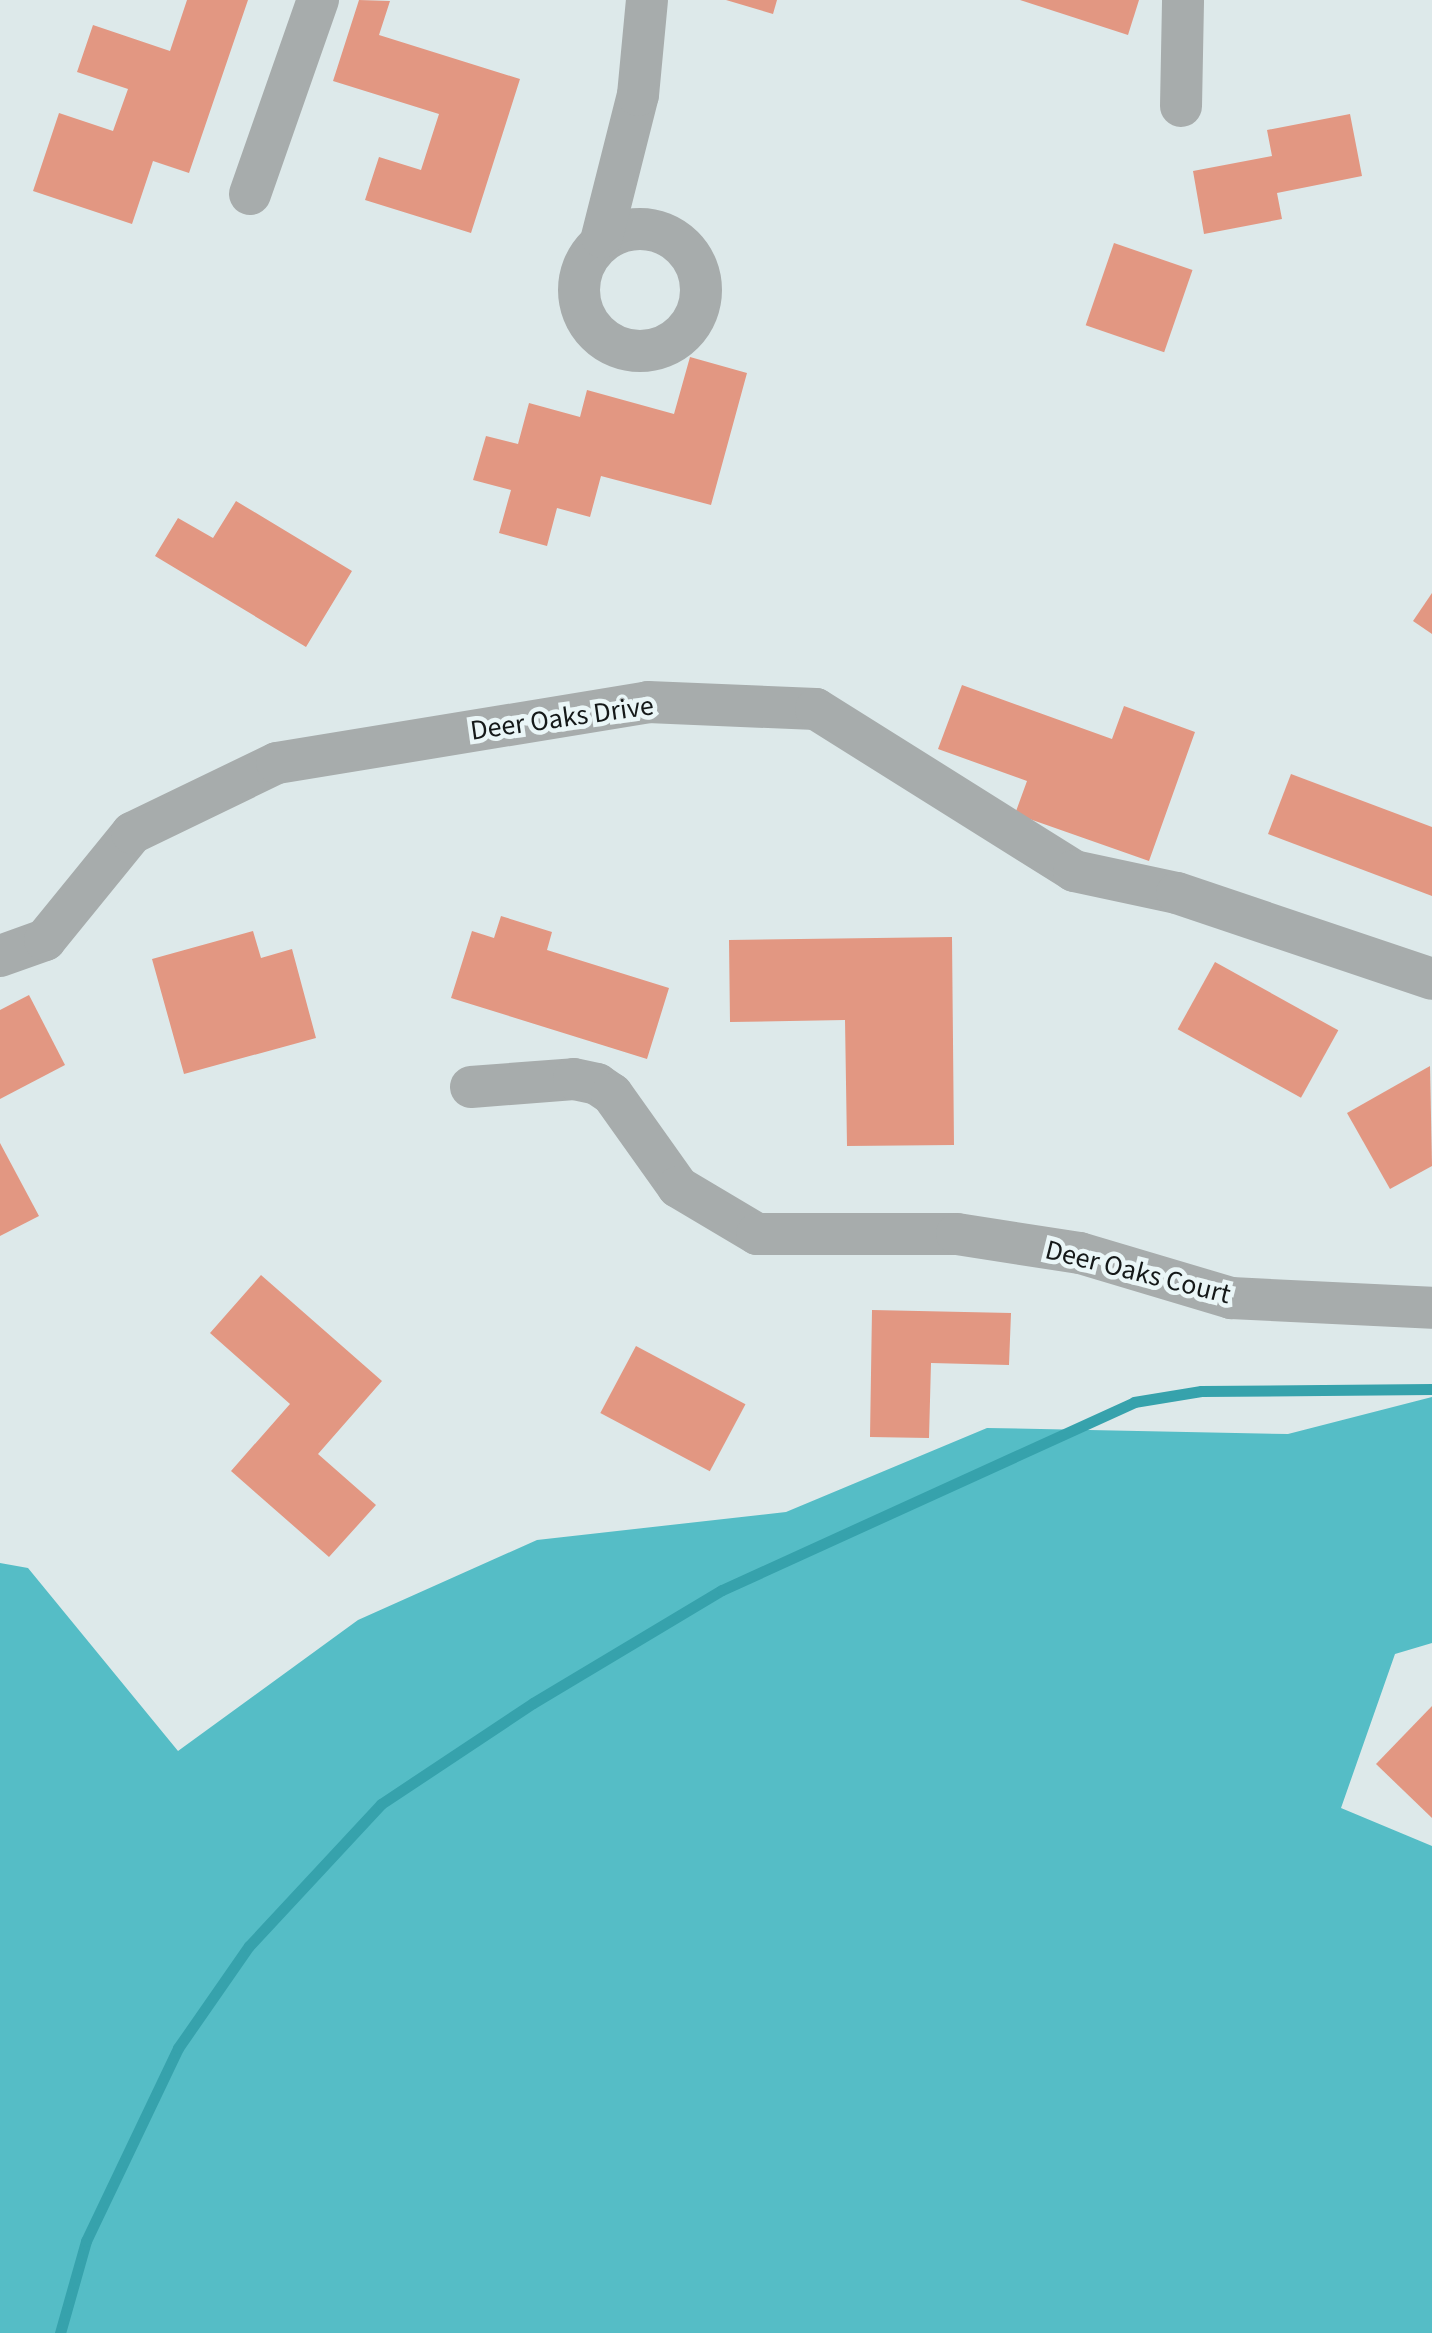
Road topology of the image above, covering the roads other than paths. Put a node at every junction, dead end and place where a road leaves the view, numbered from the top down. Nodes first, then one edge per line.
1 (318, 0) edge
2 (646, 0) edge
3 (1184, 0) edge
4 (1181, 106) dead end
5 (250, 194) dead end
6 (602, 237) dead end
7 (0, 956) edge
8 (1432, 980) edge
9 (470, 1087) dead end
10 (1432, 1308) edge

1 - 5 street
2 - 6 street
3 - 4 street
7 - 8 street, Deer Oaks Drive
9 - 10 street, Deer Oaks Court

